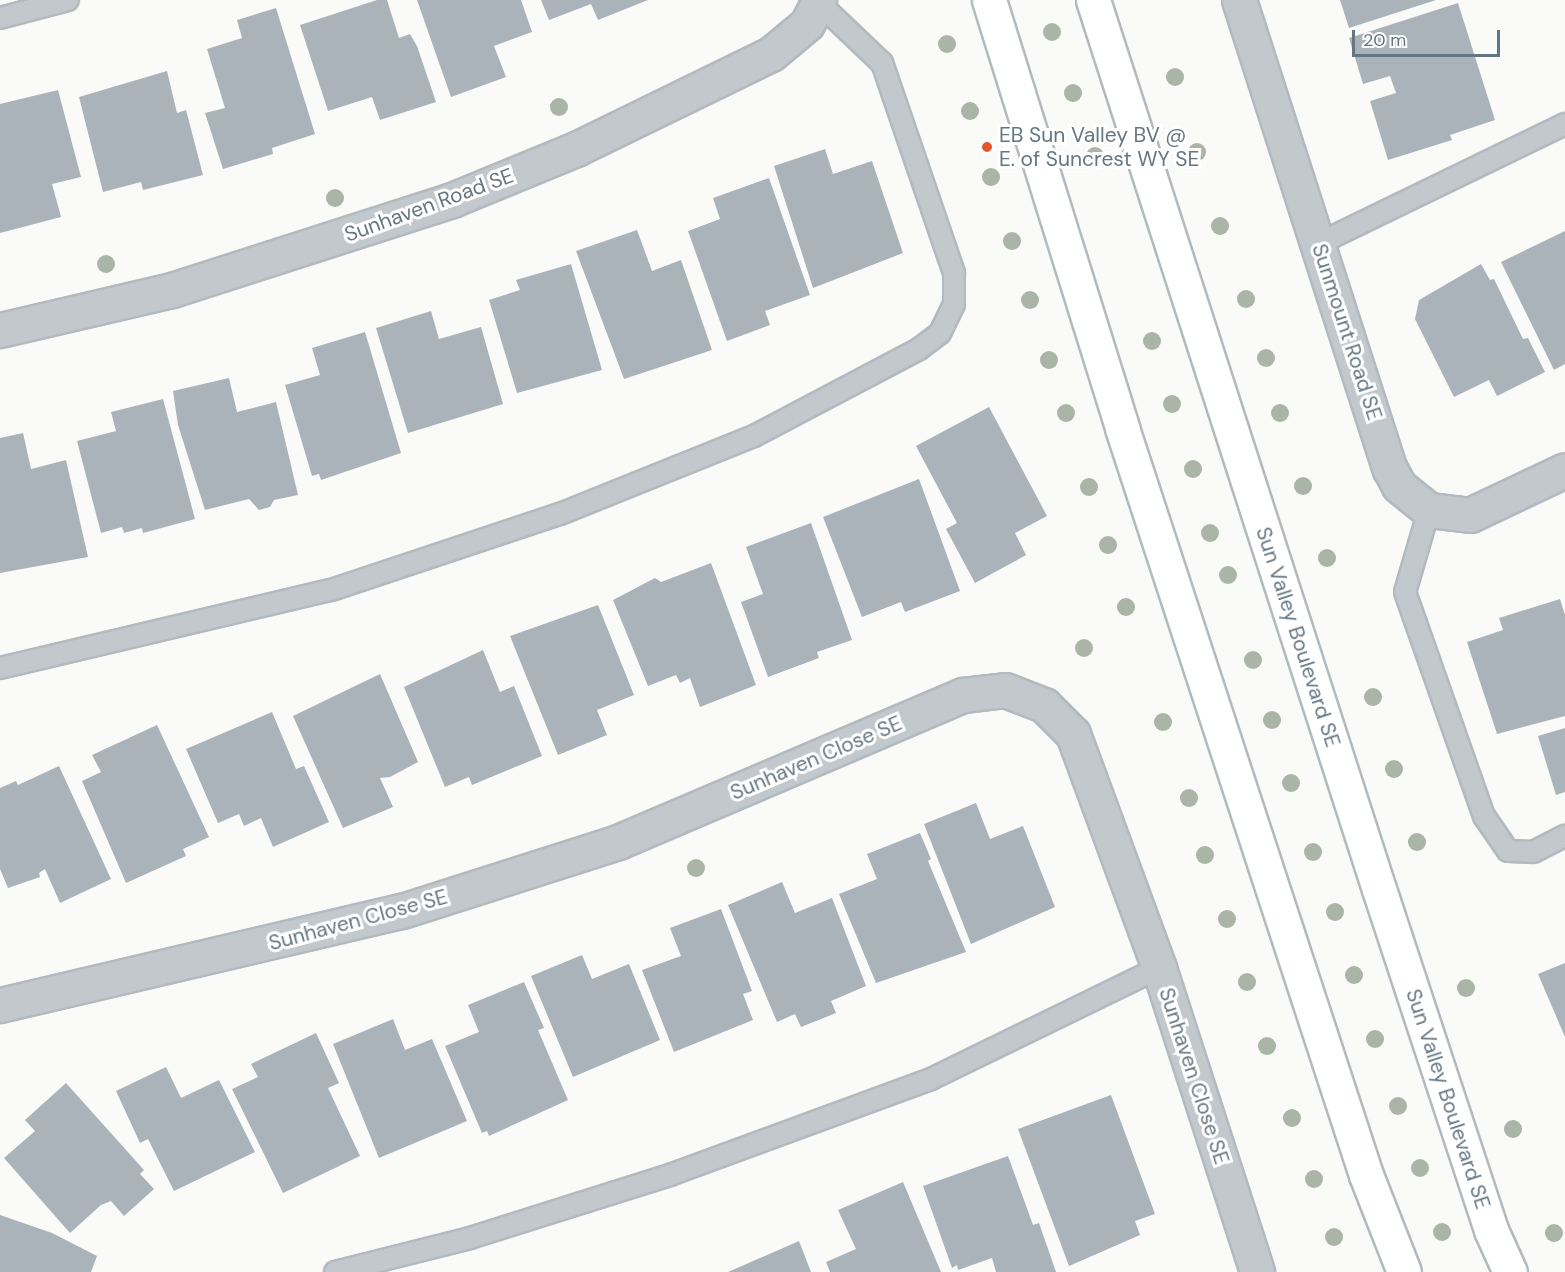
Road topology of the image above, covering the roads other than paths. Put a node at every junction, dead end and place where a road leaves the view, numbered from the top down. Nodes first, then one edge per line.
1 (68, 0) edge
2 (989, 0) edge
3 (1093, 0) edge
4 (1239, 0) edge
5 (818, 1) edge
6 (0, 18) edge
7 (1565, 124) edge
8 (1318, 244) junction
9 (0, 330) edge
10 (1565, 470) edge
11 (1430, 510) junction
12 (0, 668) edge
13 (1565, 836) edge
14 (1159, 968) junction
15 (0, 1005) edge
16 (335, 1272) edge
17 (1257, 1272) edge
18 (1404, 1272) edge
19 (1510, 1272) edge

1 - 6 lane
2 - 18 main road
3 - 19 main road, Sun Valley Boulevard SE
4 - 8 street, Sunmount Road SE
5 - 9 street, Sunhaven Road SE
5 - 12 lane
7 - 8 lane
8 - 11 street, Sunmount Road SE
10 - 11 street
11 - 13 lane
14 - 15 street, Sunhaven Close SE
14 - 16 lane
14 - 17 street, Sunhaven Close SE

